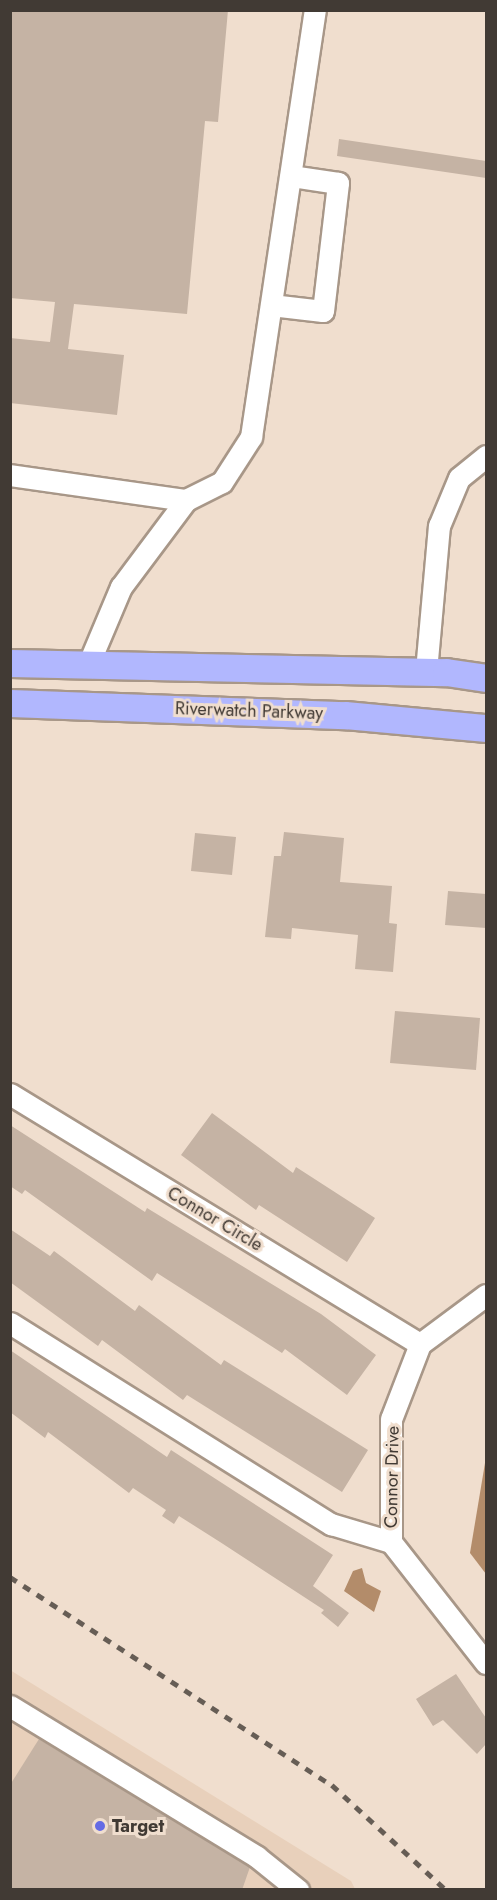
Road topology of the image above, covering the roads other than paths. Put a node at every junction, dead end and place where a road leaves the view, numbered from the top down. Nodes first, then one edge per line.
1 (315, 10) edge
2 (291, 176) junction
3 (271, 305) junction
4 (486, 456) edge
5 (10, 475) edge
6 (186, 500) junction
7 (10, 663) edge
8 (88, 665) junction
9 (426, 671) junction
10 (486, 678) edge
11 (10, 703) edge
12 (486, 728) edge
13 (10, 1094) edge
14 (486, 1295) edge
15 (10, 1323) edge
16 (420, 1344) junction
17 (391, 1542) junction
18 (486, 1663) edge
19 (10, 1707) edge
20 (298, 1890) edge

1 - 2 street
2 - 3 street
2 - 3 street
3 - 6 street
4 - 9 street
5 - 6 street
6 - 8 street
7 - 8 main road
8 - 9 main road
9 - 10 main road
11 - 12 main road, Riverwatch Parkway
13 - 16 street, Connor Circle
14 - 16 street
15 - 17 street
16 - 17 street, Connor Drive
17 - 18 street, Connor Drive
19 - 20 street

